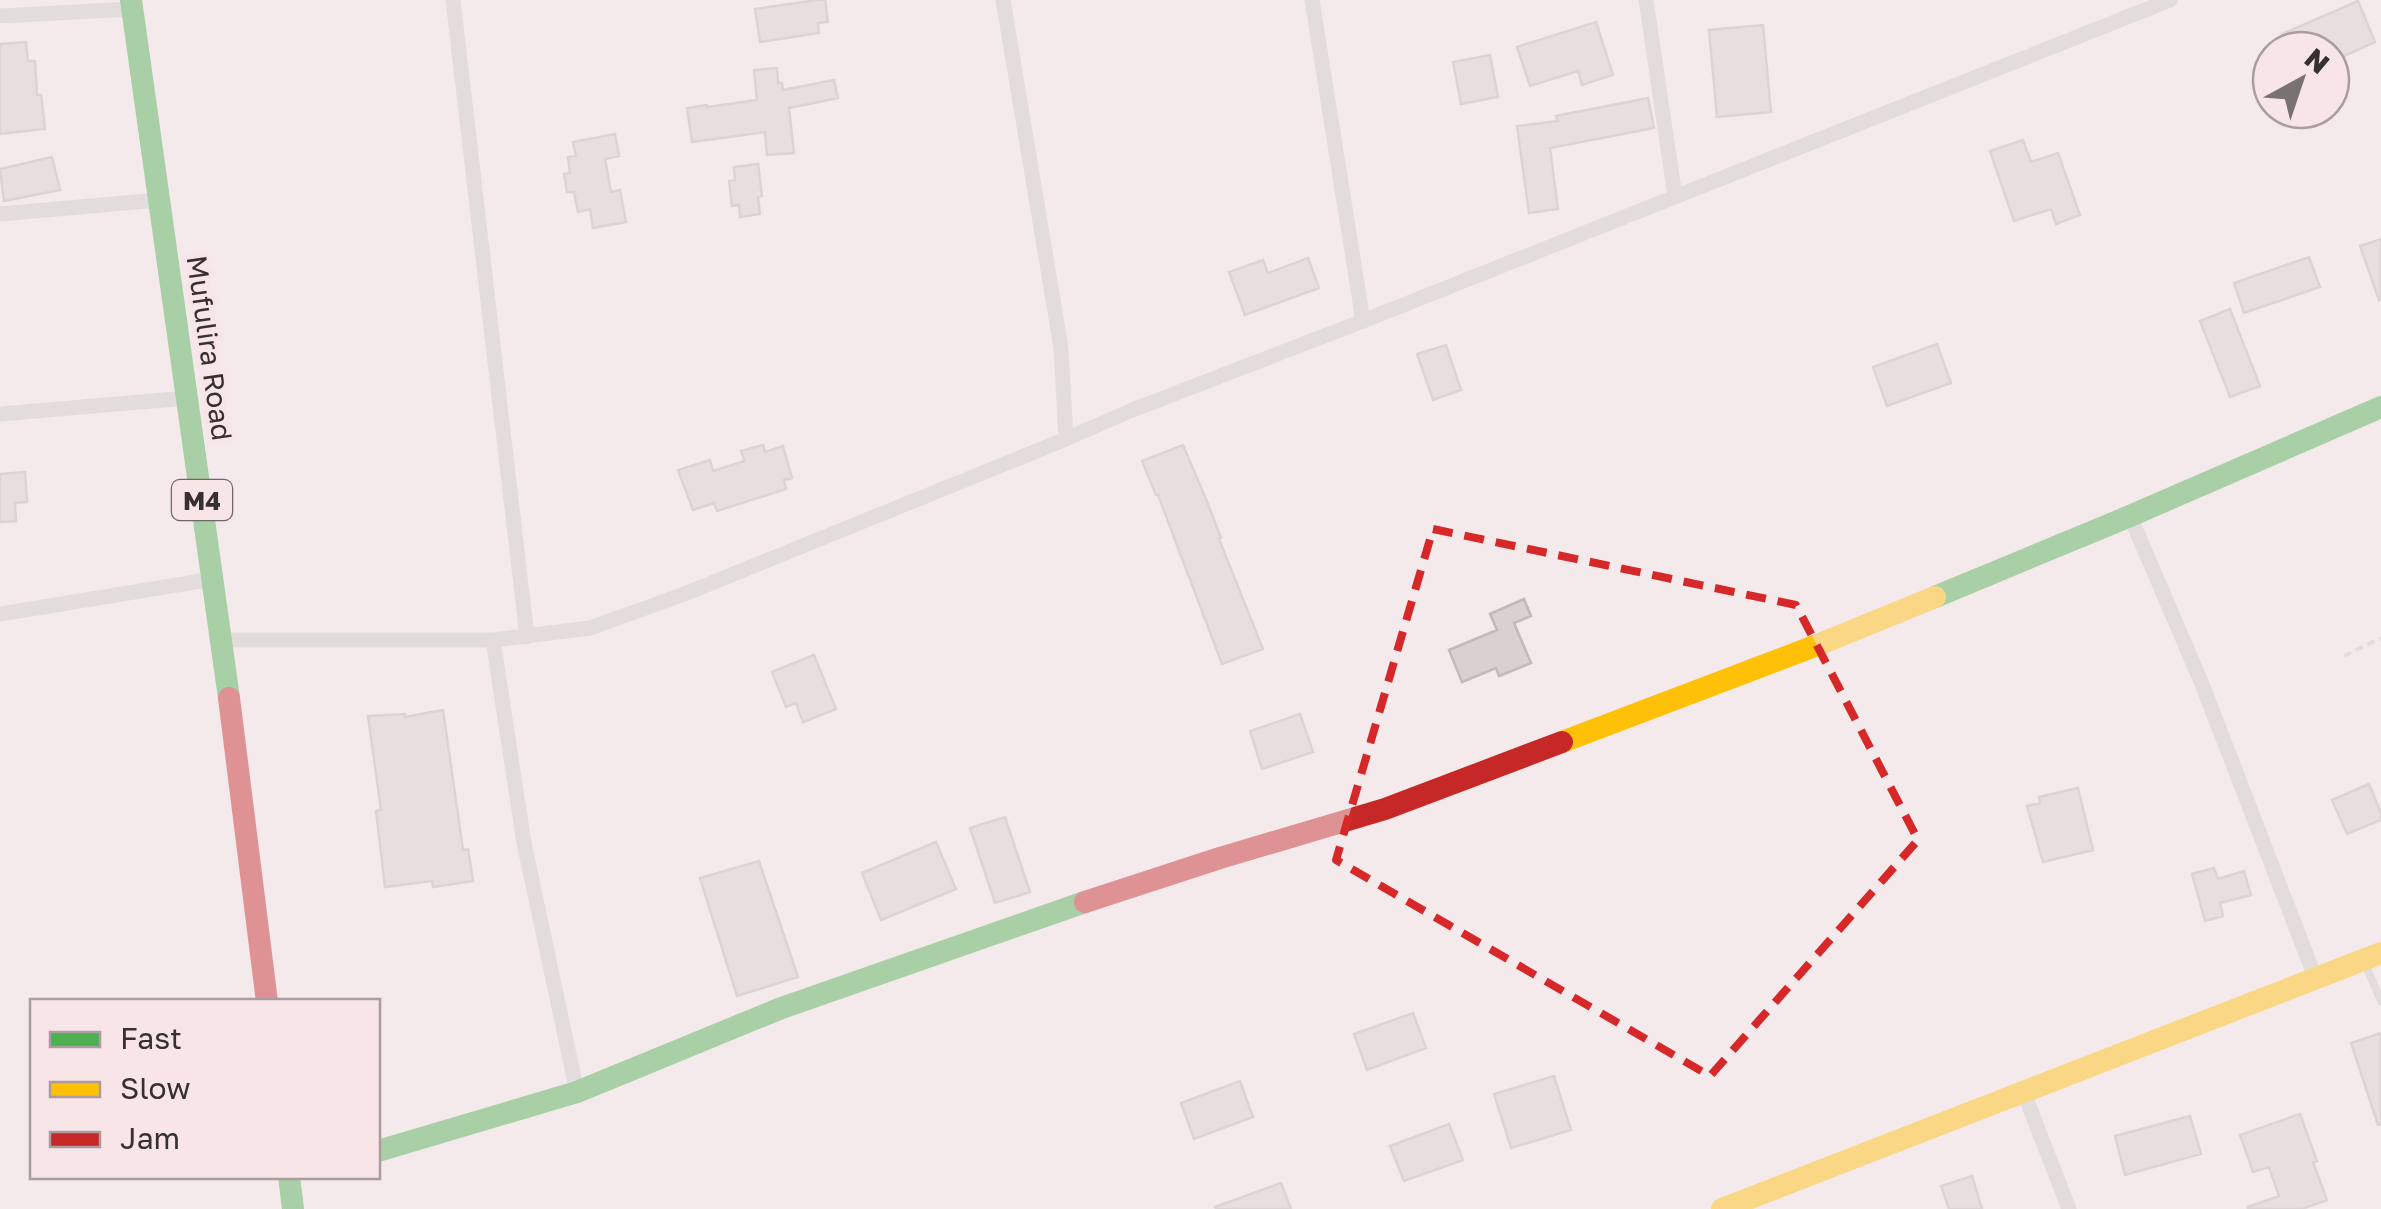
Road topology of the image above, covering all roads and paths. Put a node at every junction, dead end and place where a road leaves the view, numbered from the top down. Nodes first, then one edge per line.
1 (453, 0) edge
2 (1003, 0) edge
3 (1312, 0) edge
4 (1646, 0) edge
5 (2170, 0) edge
6 (132, 5) edge
7 (0, 16) edge
8 (1675, 196) junction
9 (159, 200) junction
10 (0, 214) edge
11 (1362, 321) junction
12 (187, 398) junction
13 (2381, 408) edge
14 (0, 414) edge
15 (1066, 440) junction
16 (2130, 516) junction
17 (213, 579) junction
18 (0, 614) edge
19 (527, 636) junction
20 (2381, 638) edge
21 (222, 640) junction
22 (493, 640) junction
23 (2344, 656) dead end
24 (2372, 957) edge
25 (2316, 978) junction
26 (267, 999) edge
27 (2381, 1002) edge
28 (577, 1092) junction
29 (2024, 1092) junction
30 (380, 1149) edge
31 (289, 1179) edge
32 (292, 1209) edge
33 (1722, 1209) edge
34 (2069, 1209) edge

1 - 19 street
2 - 15 street
3 - 11 street
4 - 8 street
5 - 8 street
6 - 7 street
6 - 9 street, Mufulira Road / M4
8 - 11 street
9 - 10 street
9 - 12 street, Mufulira Road / M4
11 - 15 street
12 - 14 street
12 - 17 street, Mufulira Road / M4
13 - 16 street
15 - 19 street
16 - 25 street
16 - 28 street
17 - 18 street
17 - 21 street, Mufulira Road / M4
19 - 22 street
20 - 23 path
21 - 22 street
21 - 26 street, Mufulira Road / M4
22 - 28 street
24 - 25 street
24 - 27 lane
25 - 29 street
28 - 30 street
29 - 33 street
29 - 34 street
31 - 32 street

